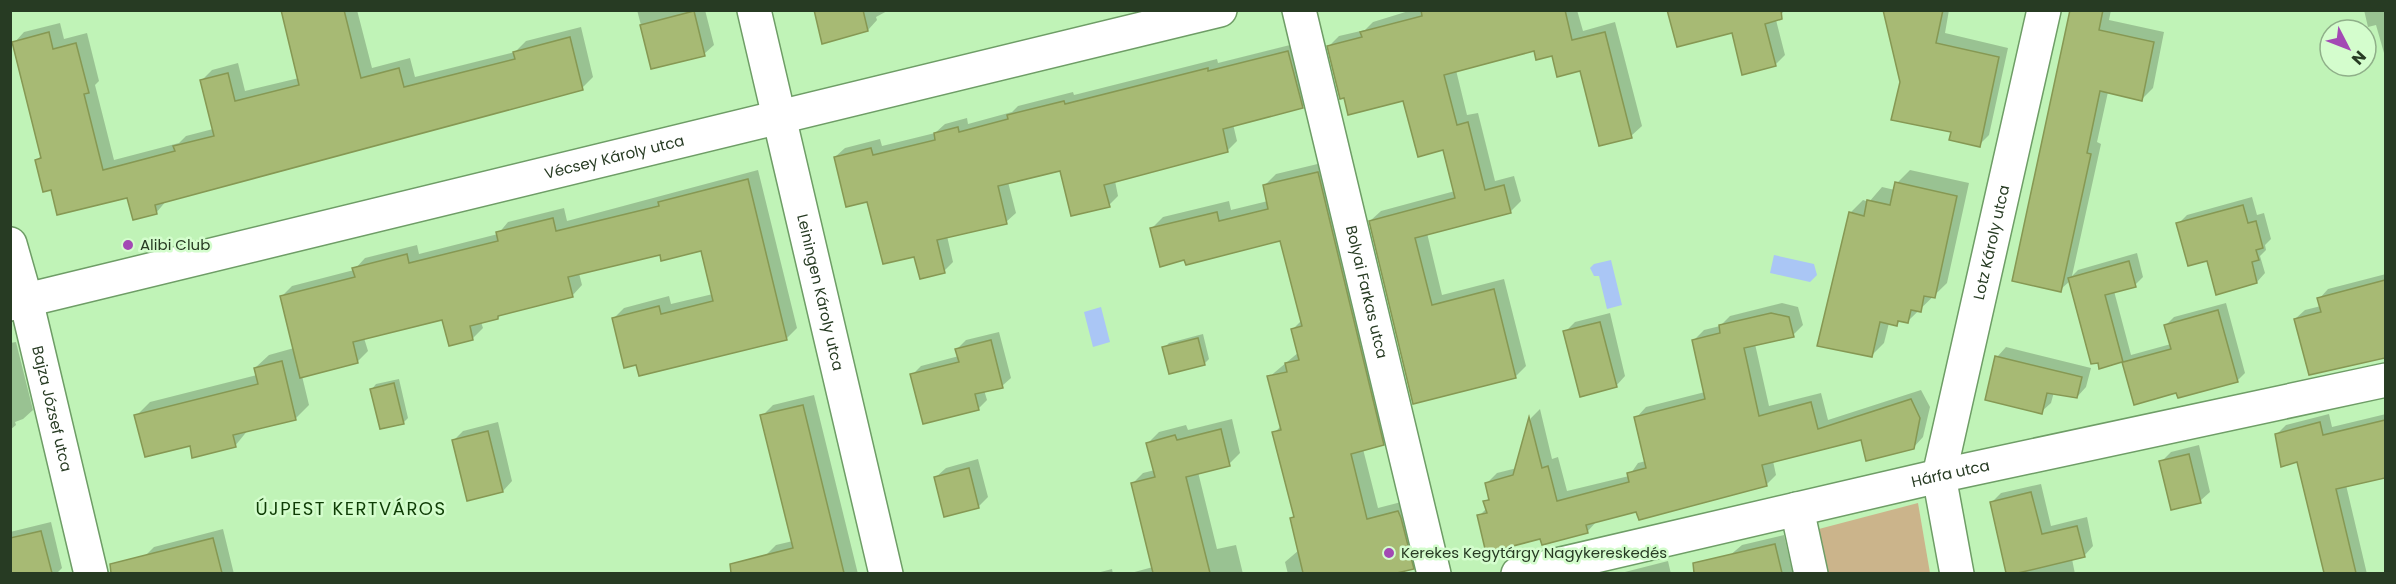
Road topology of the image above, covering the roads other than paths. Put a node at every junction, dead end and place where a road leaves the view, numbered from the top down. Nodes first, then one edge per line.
1 (754, 10) edge
2 (1220, 10) edge
3 (1299, 10) edge
4 (2044, 10) edge
5 (781, 117) junction
6 (10, 244) edge
7 (19, 302) edge
8 (2385, 380) edge
9 (1939, 476) junction
10 (1797, 509) junction
11 (91, 573) edge
12 (886, 573) edge
13 (1434, 573) edge
14 (1518, 573) edge
15 (1811, 573) edge
16 (1957, 573) edge

1 - 5 street, Leiningen Károly utca
2 - 5 street, Vécsey Károly utca
3 - 13 street, Bolyai Farkas utca
4 - 9 street, Lotz Károly utca
5 - 7 street, Vécsey Károly utca
5 - 12 street, Leiningen Károly utca
6 - 7 street, Bajza József utca
7 - 11 street, Bajza József utca
8 - 9 street, Hárfa utca
9 - 10 street, Hárfa utca
9 - 16 street
10 - 14 street, Hárfa utca
10 - 15 street

